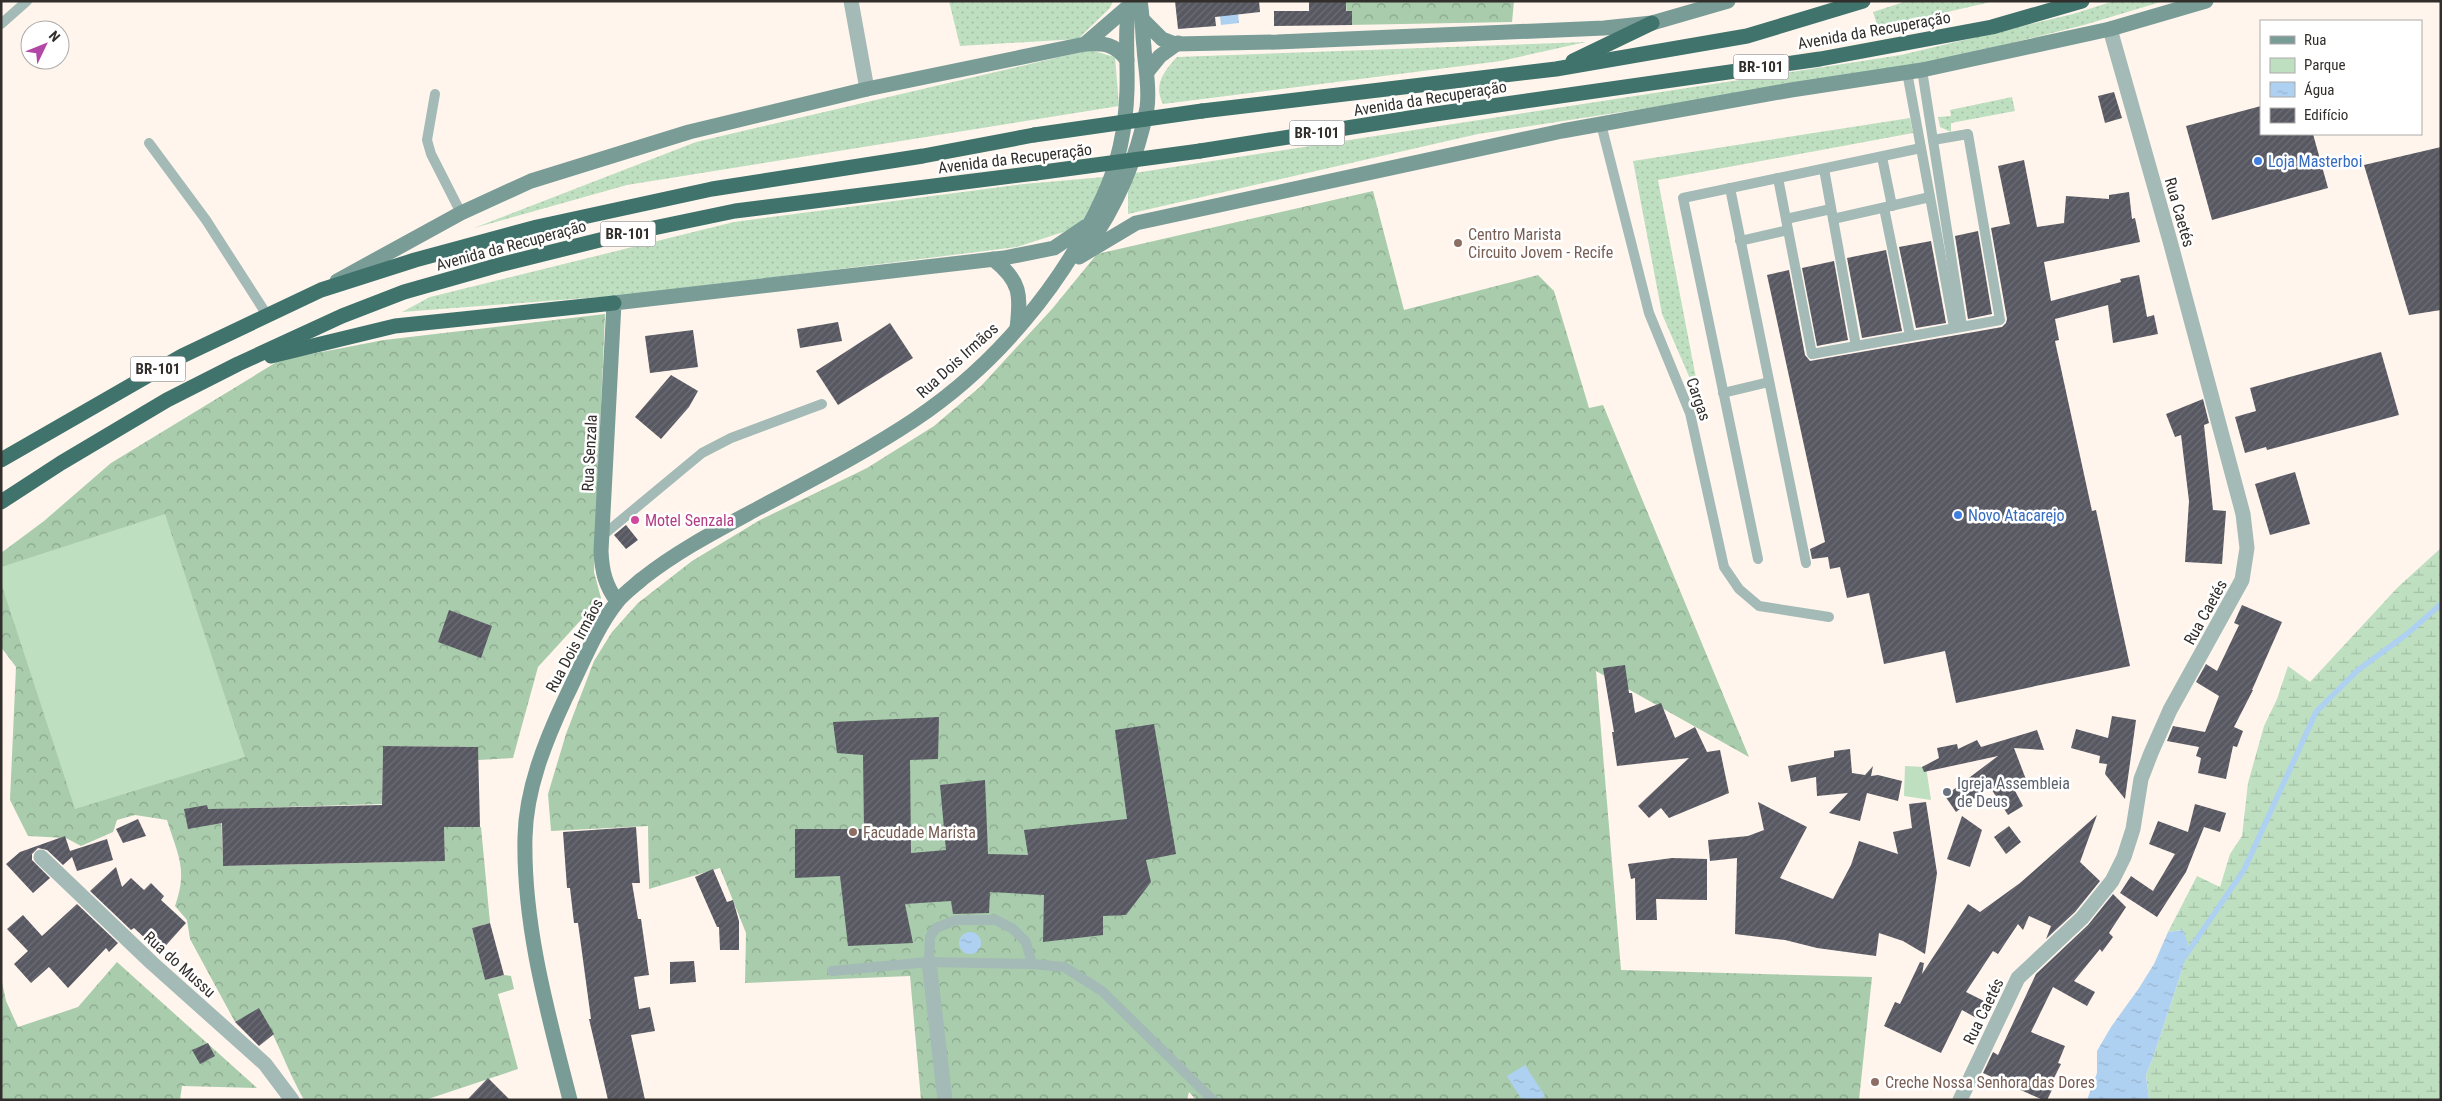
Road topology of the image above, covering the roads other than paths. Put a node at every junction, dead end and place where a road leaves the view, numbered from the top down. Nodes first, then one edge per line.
1 (27, 1) edge
2 (851, 1) edge
3 (1728, 1) edge
4 (1863, 1) edge
5 (2082, 1) edge
6 (2206, 1) edge
7 (1133, 3) edge
8 (1143, 20) junction
9 (1652, 23) junction
10 (1, 24) edge
11 (2110, 29) junction
12 (1085, 44) junction
13 (1178, 44) junction
14 (1127, 60) junction
15 (1556, 70) junction
16 (1915, 71) junction
17 (1147, 72) junction
18 (867, 89) junction
19 (435, 94) dead end
20 (1601, 124) junction
21 (1933, 140) junction
22 (149, 143) dead end
23 (1921, 148) junction
24 (1882, 157) junction
25 (1824, 169) junction
26 (1778, 178) junction
27 (1730, 188) junction
28 (1116, 197) junction
29 (1930, 198) junction
30 (1888, 207) junction
31 (460, 213) junction
32 (1832, 214) junction
33 (1786, 219) junction
34 (1092, 220) junction
35 (1136, 223) junction
36 (1788, 230) junction
37 (1740, 240) junction
38 (1079, 257) junction
39 (993, 259) junction
40 (1059, 275) junction
41 (321, 290) junction
42 (614, 303) junction
43 (267, 315) junction
44 (1958, 327) junction
45 (1016, 330) junction
46 (1910, 336) junction
47 (1856, 346) junction
48 (238, 364) junction
49 (1770, 382) junction
50 (1724, 393) junction
51 (822, 404) dead end
52 (1, 460) edge
53 (1, 502) edge
54 (602, 536) junction
55 (1758, 559) dead end
56 (1806, 563) dead end
57 (617, 601) junction
58 (1829, 617) dead end
59 (41, 858) dead end
60 (929, 962) junction
61 (1032, 964) junction
62 (832, 971) dead end
63 (292, 1100) edge
64 (570, 1100) edge
65 (945, 1100) edge
66 (1213, 1100) edge
67 (1960, 1100) edge

1 - 10 lane
2 - 18 street
3 - 9 main road
4 - 15 highway, Avenida da Recuperação / BR-101
5 - 48 highway, Avenida da Recuperação / BR-101, bridge
6 - 11 main road
7 - 8 main road, Rua Dois Irmãos
7 - 12 main road, Avenida da Recuperação
7 - 14 main road, Rua Dois Irmãos
8 - 13 main road
8 - 17 main road, Rua Dois Irmãos
9 - 13 main road
9 - 15 highway
11 - 16 main road
11 - 67 street, Rua Caetés
12 - 14 main road, Avenida da Recuperação
12 - 18 main road, Avenida da Recuperação
13 - 17 main road
14 - 34 main road, Rua Dois Irmãos
15 - 41 highway, Avenida da Recuperação / BR-101, bridge
16 - 20 main road
16 - 21 lane
16 - 23 lane
17 - 28 main road, Rua Dois Irmãos
18 - 31 main road, Avenida da Recuperação
19 - 31 lane
20 - 35 main road
20 - 58 lane, Cargas
21 - 44 lane
21 - 44 lane
22 - 43 lane
23 - 24 lane
23 - 29 lane
24 - 25 lane
24 - 30 lane
25 - 26 lane
25 - 32 lane
26 - 27 lane
26 - 33 lane
27 - 37 lane
27 - 50 lane
28 - 35 main road, Rua Dois Irmãos
28 - 38 main road, Rua Dois Irmãos
29 - 30 lane
29 - 44 lane
30 - 32 lane
30 - 46 lane
31 - 41 main road, Avenida da Recuperação
32 - 33 lane
32 - 47 lane
33 - 36 lane
34 - 39 main road
34 - 40 main road, Rua Dois Irmãos
35 - 38 main road, Rua Dois Irmãos
36 - 37 lane
36 - 47 lane
37 - 49 lane
38 - 40 main road, Rua Dois Irmãos
39 - 42 main road
39 - 45 main road
40 - 45 main road, Rua Dois Irmãos
41 - 43 highway, Avenida da Recuperação / BR-101
42 - 48 highway
42 - 54 main road, Rua Senzala
43 - 52 highway, Avenida da Recuperação / BR-101
44 - 46 lane
45 - 57 main road, Rua Dois Irmãos
46 - 47 lane
48 - 53 highway, Avenida da Recuperação / BR-101
49 - 50 lane
49 - 56 lane
50 - 55 lane
51 - 54 lane
54 - 57 main road, Rua Senzala
57 - 64 main road, Rua Dois Irmãos
59 - 63 street, Rua do Mussu
60 - 61 lane
60 - 61 lane
60 - 62 lane
60 - 65 street
61 - 66 lane

